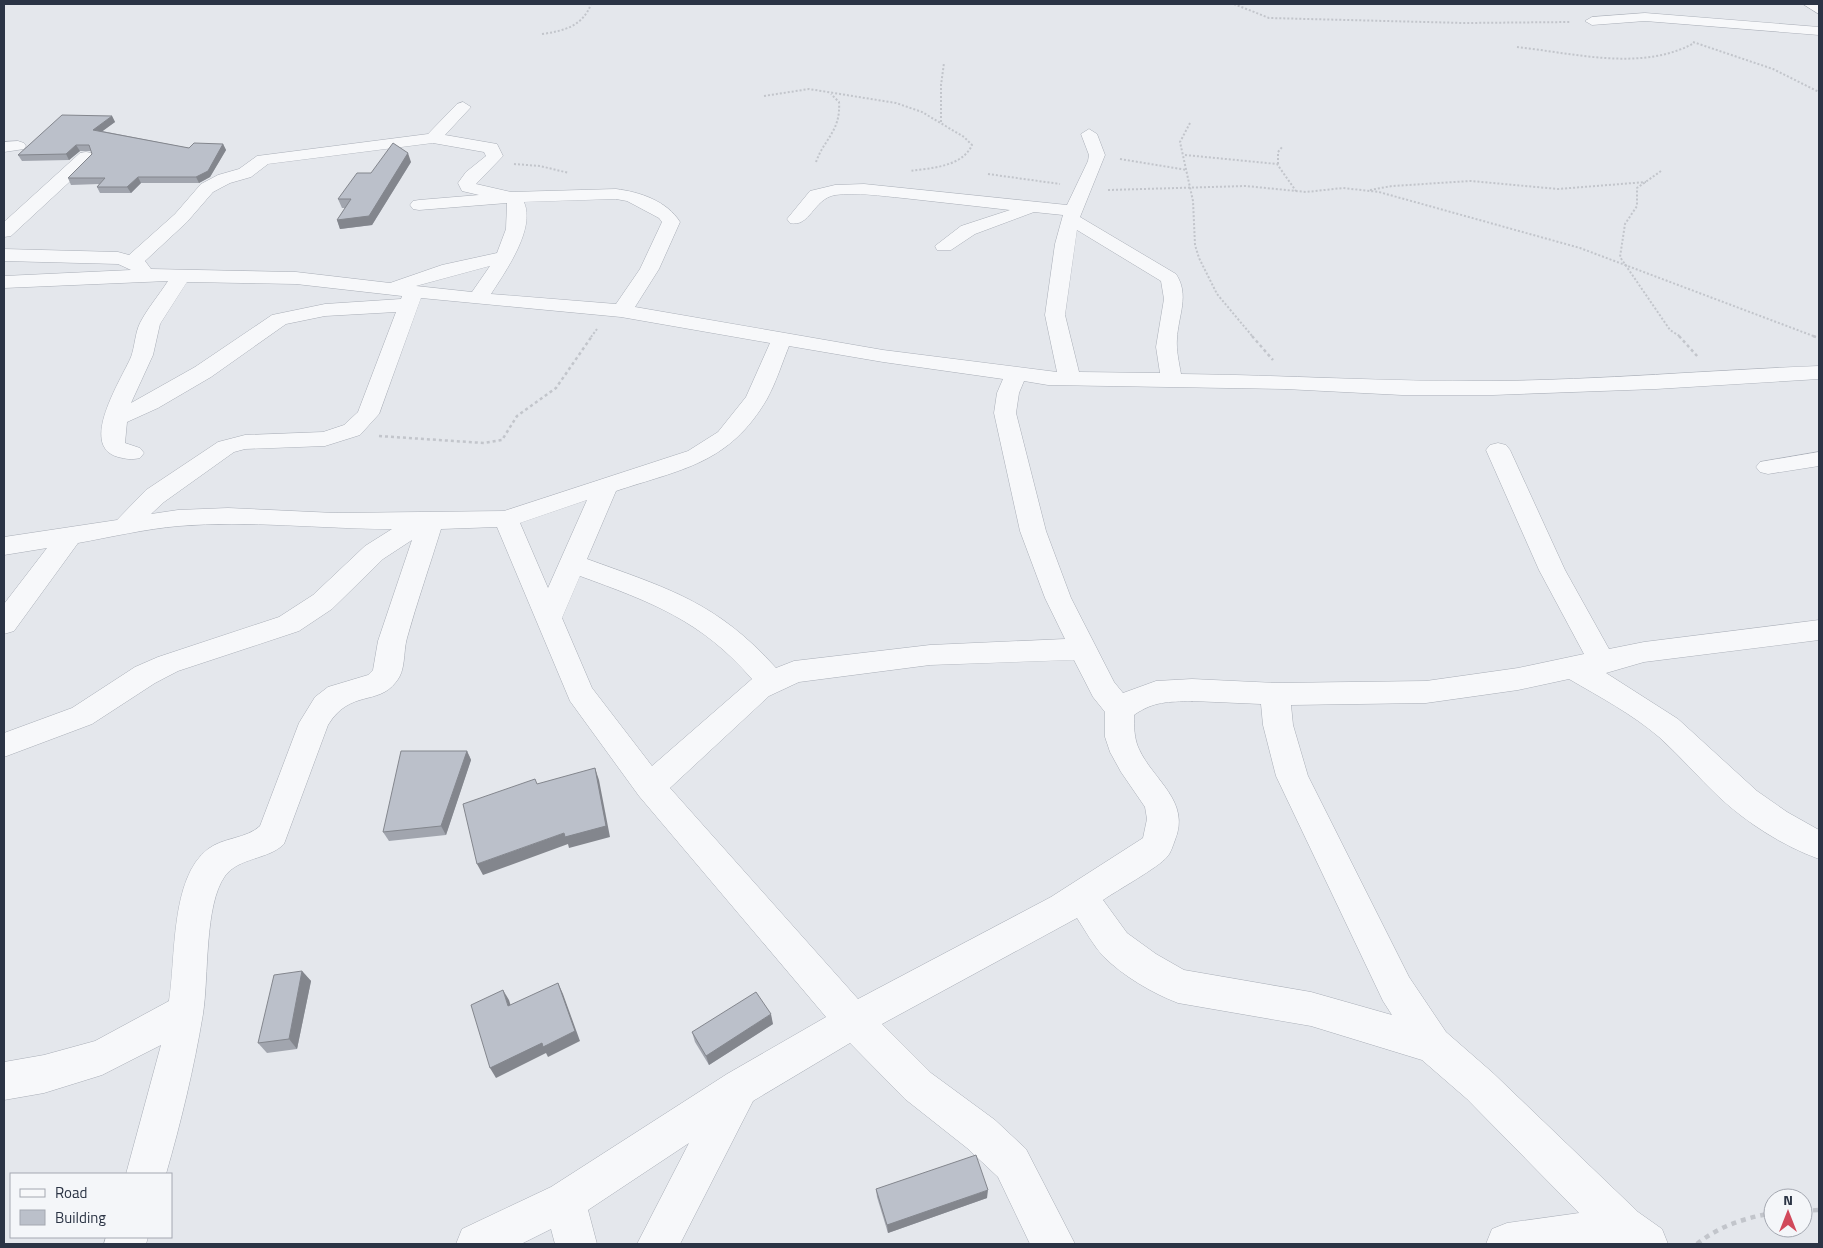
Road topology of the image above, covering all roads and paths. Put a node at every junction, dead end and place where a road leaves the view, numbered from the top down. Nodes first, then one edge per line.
1 (591, 4) edge
2 (1234, 4) edge
3 (1810, 4) edge
4 (1819, 10) edge
5 (1592, 21) joint
6 (1819, 31) edge
7 (542, 34) dead end
8 (1688, 41) dead end
9 (1694, 43) junction
10 (1517, 47) dead end
11 (944, 63) dead end
12 (1819, 92) edge
13 (831, 93) junction
14 (764, 96) dead end
15 (463, 107) dead end
16 (941, 123) junction
17 (1190, 123) dead end
18 (1090, 134) dead end
19 (433, 138) junction
20 (1283, 146) dead end
21 (495, 153) junction
22 (1185, 155) junction
23 (86, 157) edge
24 (1096, 157) junction
25 (816, 162) dead end
26 (1278, 164) junction
27 (1188, 170) junction
28 (1661, 171) dead end
29 (905, 172) dead end
30 (573, 174) dead end
31 (988, 174) dead end
32 (1646, 182) junction
33 (1189, 186) junction
34 (1082, 187) junction
35 (1367, 190) junction
36 (1296, 191) junction
37 (512, 198) junction
38 (419, 205) dead end
39 (1036, 207) junction
40 (1072, 215) junction
41 (796, 219) dead end
42 (4, 232) edge
43 (944, 246) dead end
44 (4, 255) edge
45 (503, 257) junction
46 (1624, 265) junction
47 (139, 269) junction
48 (181, 276) junction
49 (4, 282) edge
50 (390, 288) junction
51 (412, 298) junction
52 (478, 299) junction
53 (615, 311) junction
54 (1819, 338) edge
55 (782, 339) junction
56 (1819, 372) edge
57 (1016, 374) junction
58 (1069, 378) junction
59 (1705, 379) junction
60 (1172, 381) junction
61 (1285, 382) junction
62 (115, 419) junction
63 (352, 430) junction
64 (1498, 450) dead end
65 (132, 453) dead end
66 (1819, 459) edge
67 (1768, 467) dead end
68 (606, 486) junction
69 (506, 519) junction
70 (431, 521) junction
71 (124, 527) junction
72 (69, 536) junction
73 (4, 546) edge
74 (572, 563) junction
75 (549, 617) junction
76 (4, 624) edge
77 (1819, 630) edge
78 (1083, 649) junction
79 (1589, 665) junction
80 (772, 681) junction
81 (1275, 694) junction
82 (1120, 710) junction
83 (4, 745) edge
84 (650, 787) junction
85 (1819, 844) edge
86 (1081, 896) junction
87 (184, 1012) junction
88 (853, 1021) junction
89 (1432, 1045) junction
90 (4, 1081) edge
91 (740, 1087) junction
92 (146, 1173) edge
93 (565, 1201) junction
94 (1763, 1216) edge
95 (1635, 1236) edge
96 (477, 1244) edge
97 (576, 1244) edge
98 (658, 1244) edge
99 (1054, 1244) edge
100 (1507, 1244) edge
101 (1697, 1244) edge

1 - 7 path
2 - 5 path
3 - 4 street
5 - 6 street
8 - 9 path
9 - 10 path
9 - 12 path
11 - 16 path
13 - 14 path
13 - 16 path
13 - 25 path
15 - 19 street
16 - 29 path
17 - 22 path
18 - 24 street
19 - 21 street
19 - 47 street
20 - 26 path
21 - 30 path
21 - 37 street
22 - 26 path
22 - 27 path
23 - 42 street
24 - 27 path
24 - 34 street
26 - 36 path
27 - 33 path
28 - 32 path
31 - 34 path
32 - 35 path
32 - 46 path
33 - 34 path
33 - 36 path
33 - 61 path
34 - 40 street
35 - 36 path
35 - 46 path
37 - 38 street
37 - 45 street
37 - 53 street
39 - 40 street
39 - 41 street
39 - 43 street
40 - 58 street
40 - 60 street
44 - 47 street
45 - 50 street
45 - 52 street
46 - 54 path
46 - 59 path
47 - 48 street
47 - 49 street
48 - 50 street
48 - 62 street
50 - 51 street
51 - 52 street
51 - 62 street
51 - 63 street
52 - 53 street
53 - 55 street
53 - 63 path
55 - 57 street
55 - 68 street
56 - 59 street
57 - 58 street
57 - 78 street
58 - 60 street
59 - 61 street
60 - 61 street
62 - 65 street
63 - 71 street
64 - 79 street
66 - 67 street
68 - 69 street
68 - 74 street
69 - 70 street
69 - 75 street
70 - 71 street
70 - 83 street
70 - 87 street
71 - 72 street
72 - 73 street
72 - 76 street
74 - 75 street
74 - 80 street
75 - 84 street
77 - 79 street
78 - 80 street
78 - 82 street
79 - 81 street
79 - 85 street
80 - 84 street
81 - 82 street
81 - 89 street
82 - 86 street
84 - 88 street
86 - 88 street
86 - 89 street
87 - 90 street
87 - 92 street
88 - 91 street
88 - 99 street
89 - 95 street
91 - 93 street
91 - 98 street
93 - 96 street
93 - 97 street
94 - 101 path
95 - 100 street

